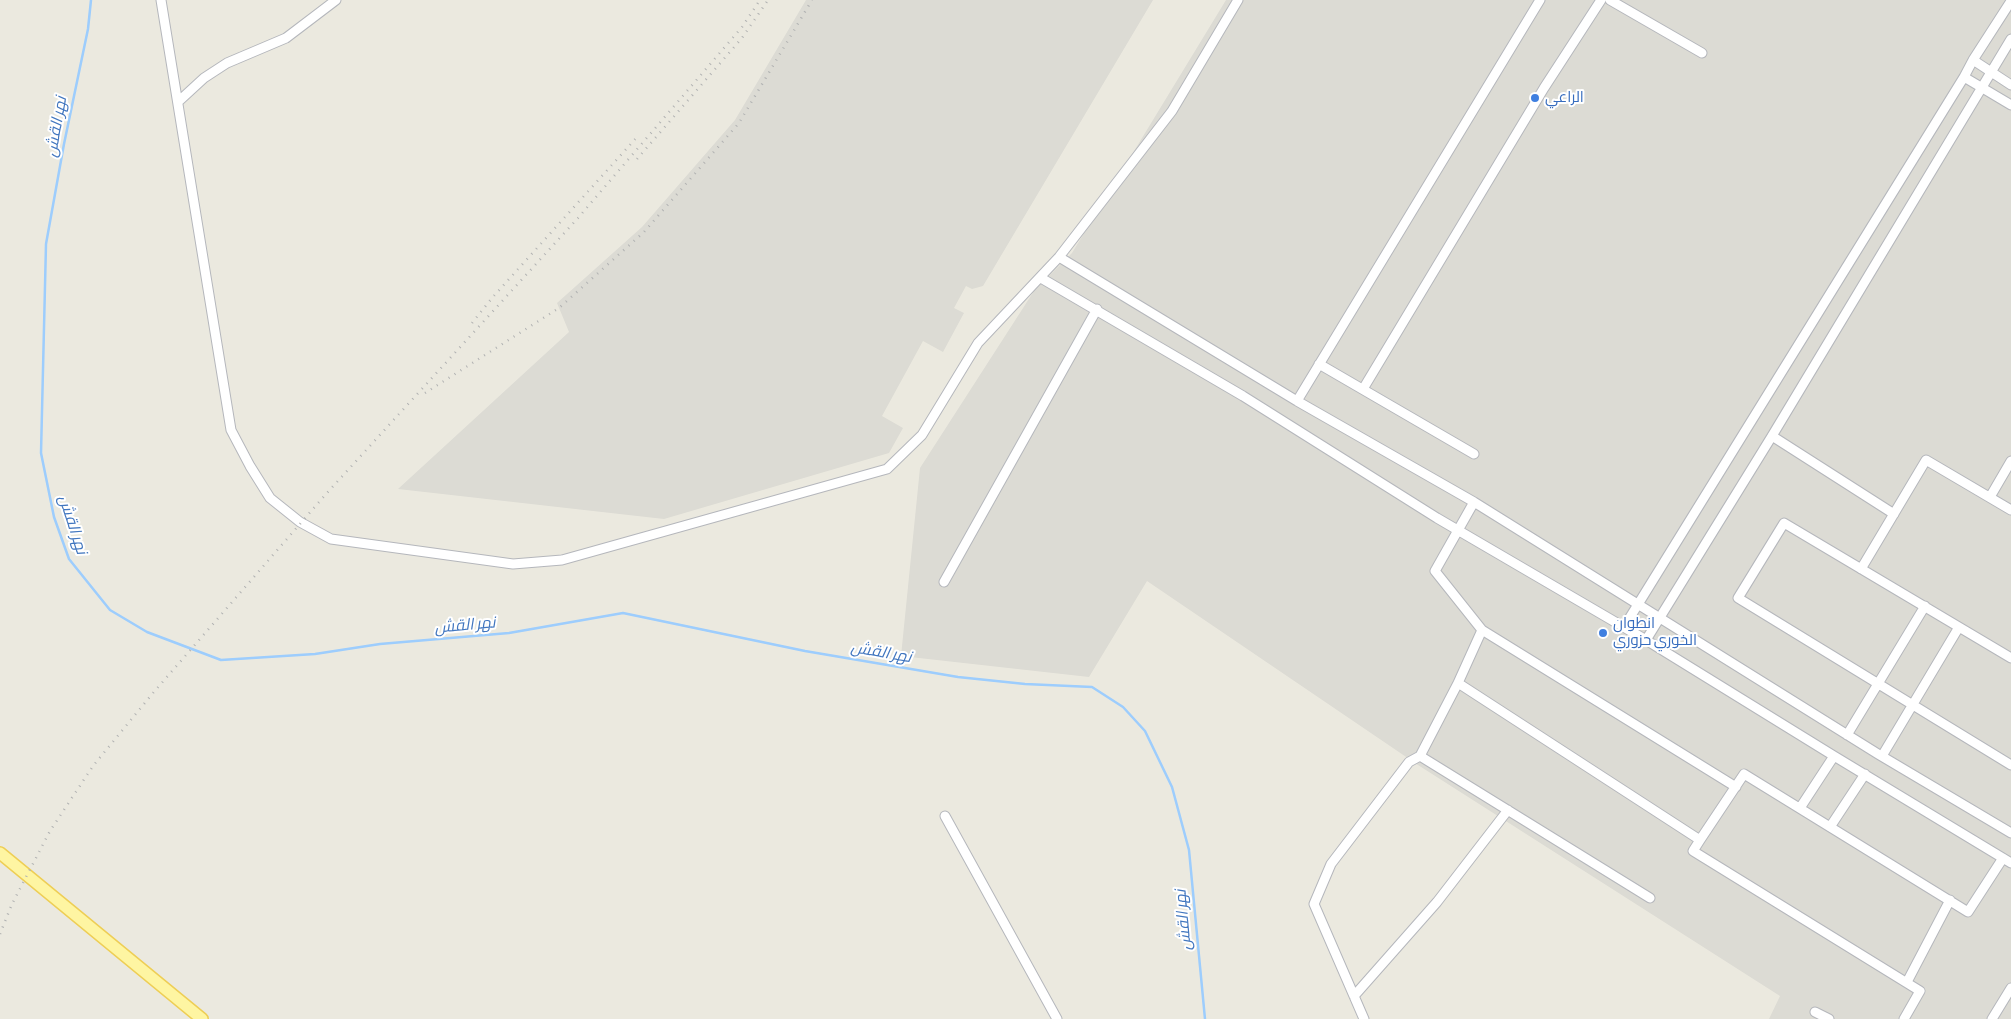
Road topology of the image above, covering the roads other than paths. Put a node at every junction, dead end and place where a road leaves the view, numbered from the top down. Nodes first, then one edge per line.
1 (162, 0) edge
2 (336, 0) edge
3 (1238, 0) edge
4 (1540, 0) edge
5 (1601, 0) edge
6 (1610, 0) edge
7 (2011, 1) edge
8 (2011, 39) edge
9 (1702, 53) dead end
10 (1973, 60) junction
11 (1991, 72) junction
12 (1964, 77) junction
13 (2011, 85) edge
14 (1982, 87) junction
15 (179, 101) junction
16 (2011, 104) edge
17 (1059, 257) junction
18 (1041, 278) junction
19 (1097, 309) junction
20 (1319, 364) junction
21 (1363, 389) junction
22 (1297, 401) junction
23 (1772, 436) junction
24 (1474, 454) dead end
25 (2011, 461) edge
26 (1990, 496) junction
27 (1474, 502) junction
28 (2011, 510) edge
29 (1894, 514) junction
30 (1458, 530) junction
31 (1861, 569) junction
32 (944, 582) dead end
33 (1637, 604) junction
34 (1925, 606) junction
35 (1660, 618) junction
36 (1624, 627) junction
37 (1959, 627) junction
38 (1482, 630) junction
39 (1646, 640) junction
40 (2011, 658) edge
41 (1877, 683) junction
42 (1458, 684) junction
43 (1912, 704) junction
44 (1847, 735) junction
45 (1420, 756) junction
46 (1834, 756) junction
47 (1882, 756) junction
48 (2011, 764) edge
49 (1865, 774) junction
50 (1736, 787) junction
51 (1800, 808) junction
52 (1508, 810) junction
53 (945, 816) dead end
54 (1830, 827) junction
55 (2011, 833) edge
56 (1700, 840) junction
57 (0, 853) edge
58 (2007, 860) edge
59 (1650, 898) dead end
60 (1950, 900) junction
61 (1907, 982) junction
62 (2011, 988) edge
63 (1354, 996) junction
64 (1815, 1012) dead end
65 (202, 1019) edge
66 (1057, 1019) edge
67 (1364, 1019) edge
68 (1829, 1019) edge
69 (1904, 1019) edge
70 (1992, 1019) edge

1 - 15 street
2 - 15 street
3 - 17 street
4 - 20 street
5 - 21 street
6 - 9 street
7 - 10 street
8 - 11 street
10 - 11 street
10 - 12 street
11 - 13 street
11 - 14 street
12 - 14 street
12 - 33 street
14 - 16 street
14 - 23 street
15 - 18 street
17 - 18 street
17 - 22 street
18 - 19 street
19 - 30 street
19 - 32 street
20 - 21 street
20 - 22 street
21 - 24 street
22 - 27 street
23 - 29 street
23 - 35 street
25 - 26 street
26 - 28 street
26 - 29 street
27 - 30 street
27 - 33 street
29 - 31 street
30 - 36 street
30 - 38 street
31 - 34 street
31 - 41 street
33 - 35 street
33 - 36 street
34 - 37 street
34 - 41 street
35 - 39 street
35 - 44 street
36 - 39 street
37 - 40 street
37 - 43 street
38 - 42 street
38 - 50 street
39 - 46 street
41 - 43 street
41 - 44 street
42 - 45 street
42 - 56 street
43 - 47 street
43 - 48 street
44 - 47 street
45 - 52 street
45 - 63 street
46 - 49 street
46 - 51 street
47 - 55 street
49 - 54 street
49 - 58 street
50 - 51 street
50 - 56 street
51 - 54 street
52 - 59 street
52 - 63 street
53 - 66 street
54 - 60 street
56 - 61 street
57 - 65 main road
58 - 60 street
60 - 61 street
61 - 69 street
62 - 70 street
63 - 67 street
64 - 68 street

